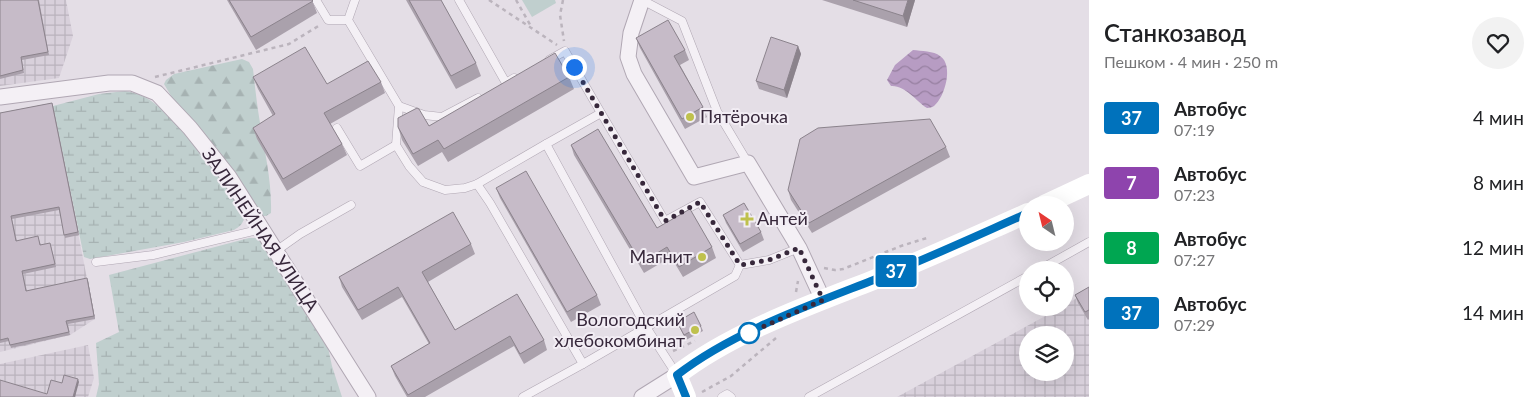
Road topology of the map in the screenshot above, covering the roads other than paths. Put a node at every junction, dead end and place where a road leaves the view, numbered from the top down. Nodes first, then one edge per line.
1 (316, 0) edge
2 (355, 0) edge
3 (459, 0) edge
4 (642, 0) edge
5 (348, 20) junction
6 (540, 65) edge
7 (523, 74) edge
8 (506, 83) junction
9 (498, 87) edge
10 (482, 96) edge
11 (0, 97) edge
12 (399, 106) junction
13 (601, 113) junction
14 (337, 128) dead end
15 (546, 144) junction
16 (396, 145) junction
17 (748, 163) junction
18 (477, 184) junction
19 (1089, 184) edge
20 (1063, 196) edge
21 (352, 205) dead end
22 (1019, 216) edge
23 (262, 229) junction
24 (1089, 242) edge
25 (799, 248) junction
26 (276, 251) junction
27 (1055, 261) edge
28 (96, 262) dead end
29 (740, 265) junction
30 (1019, 281) edge
31 (823, 300) junction
32 (646, 327) junction
33 (583, 364) junction
34 (677, 375) junction
35 (693, 395) edge
36 (368, 397) edge
37 (523, 397) edge
38 (642, 397) edge
39 (722, 397) edge
40 (731, 397) edge
41 (809, 397) edge

1 - 5 lane
2 - 5 lane
3 - 8 lane
4 - 17 lane
4 - 17 street
5 - 12 lane
6 - 13 lane
7 - 8 lane
8 - 9 lane
10 - 12 lane
11 - 23 street, ЗАЛИНЕЙНАЯ УЛИЦА
12 - 16 lane
13 - 15 lane
13 - 29 lane
14 - 16 lane
15 - 18 lane
15 - 32 lane
16 - 18 lane
17 - 25 street
18 - 33 lane
19 - 20 main road
21 - 26 lane
22 - 31 main road
23 - 26 street, ЗАЛИНЕЙНАЯ УЛИЦА
23 - 28 lane
24 - 27 lane
25 - 29 lane
25 - 31 street
26 - 36 street, ЗАЛИНЕЙНАЯ УЛИЦА
29 - 32 lane
30 - 41 lane
31 - 34 main road
32 - 33 lane
32 - 34 lane
33 - 37 lane
34 - 35 main road
34 - 38 street
39 - 40 lane

